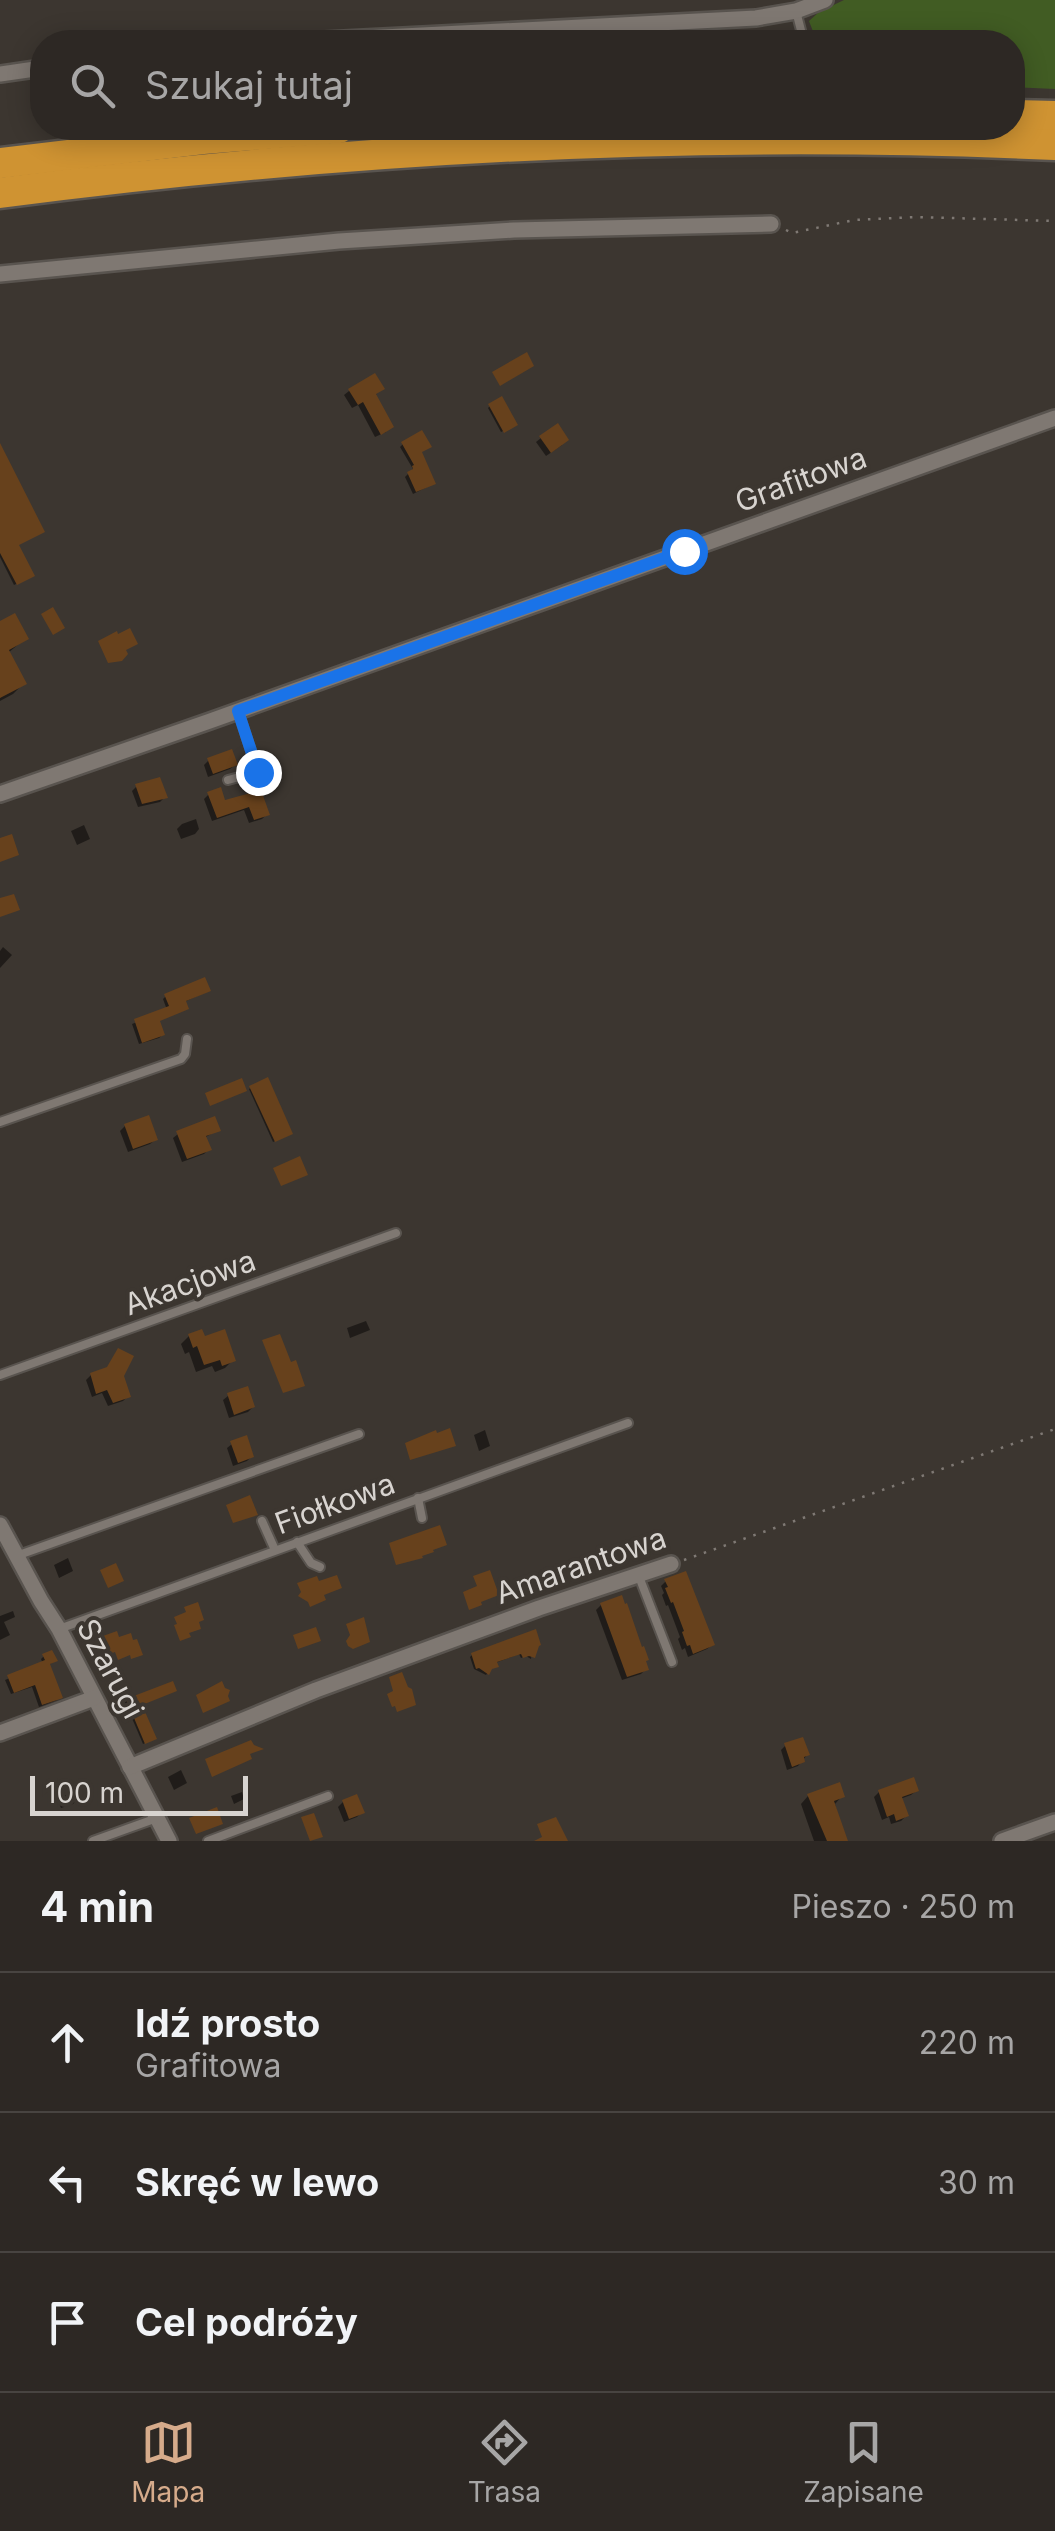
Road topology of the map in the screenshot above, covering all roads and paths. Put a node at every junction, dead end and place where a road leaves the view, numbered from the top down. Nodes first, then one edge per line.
1 (826, 0) edge
2 (796, 11) junction
3 (520, 30) edge
4 (801, 30) edge
5 (30, 70) edge
6 (0, 74) edge
7 (1025, 115) edge
8 (1055, 116) edge
9 (195, 140) edge
10 (459, 140) edge
11 (540, 140) edge
12 (704, 140) edge
13 (874, 140) edge
14 (1055, 145) edge
15 (0, 164) edge
16 (0, 193) edge
17 (1055, 222) edge
18 (770, 224) joint
19 (0, 274) edge
20 (1055, 418) edge
21 (238, 711) junction
22 (228, 780) dead end
23 (0, 794) edge
24 (187, 1039) dead end
25 (0, 1122) edge
26 (396, 1233) dead end
27 (0, 1375) edge
28 (628, 1423) dead end
29 (1055, 1429) edge
30 (359, 1434) dead end
31 (418, 1498) junction
32 (422, 1518) dead end
33 (262, 1521) dead end
34 (0, 1525) edge
35 (297, 1542) junction
36 (275, 1550) junction
37 (23, 1561) junction
38 (671, 1564) joint
39 (320, 1567) dead end
40 (638, 1574) junction
41 (59, 1629) junction
42 (672, 1662) dead end
43 (94, 1698) junction
44 (0, 1733) edge
45 (130, 1767) junction
46 (328, 1796) dead end
47 (157, 1818) junction
48 (1055, 1822) edge
49 (92, 1841) edge
50 (168, 1841) edge
51 (208, 1841) edge
52 (1002, 1841) edge

1 - 2 street
2 - 3 street
2 - 4 lane
5 - 6 street
7 - 8 highway
9 - 15 highway
10 - 16 highway
11 - 12 highway
13 - 14 highway
17 - 18 path
18 - 19 street
20 - 21 street, Grafitowa
21 - 22 lane
21 - 23 street, Grafitowa
24 - 25 lane
26 - 27 lane, Akacjowa
28 - 31 lane, Fiołkowa
29 - 38 path, Amarantowa
30 - 37 lane
31 - 32 lane
31 - 35 lane, Fiołkowa
33 - 36 lane
34 - 37 street, Szarugi
35 - 36 lane, Fiołkowa
35 - 39 lane
36 - 41 lane, Fiołkowa
37 - 41 street, Szarugi
38 - 40 street, Amarantowa
40 - 42 lane
40 - 45 street, Amarantowa
41 - 43 street, Szarugi
43 - 44 street
43 - 45 street, Szarugi
45 - 47 street, Szarugi
46 - 51 lane
47 - 49 lane
47 - 50 street, Szarugi
48 - 52 street

